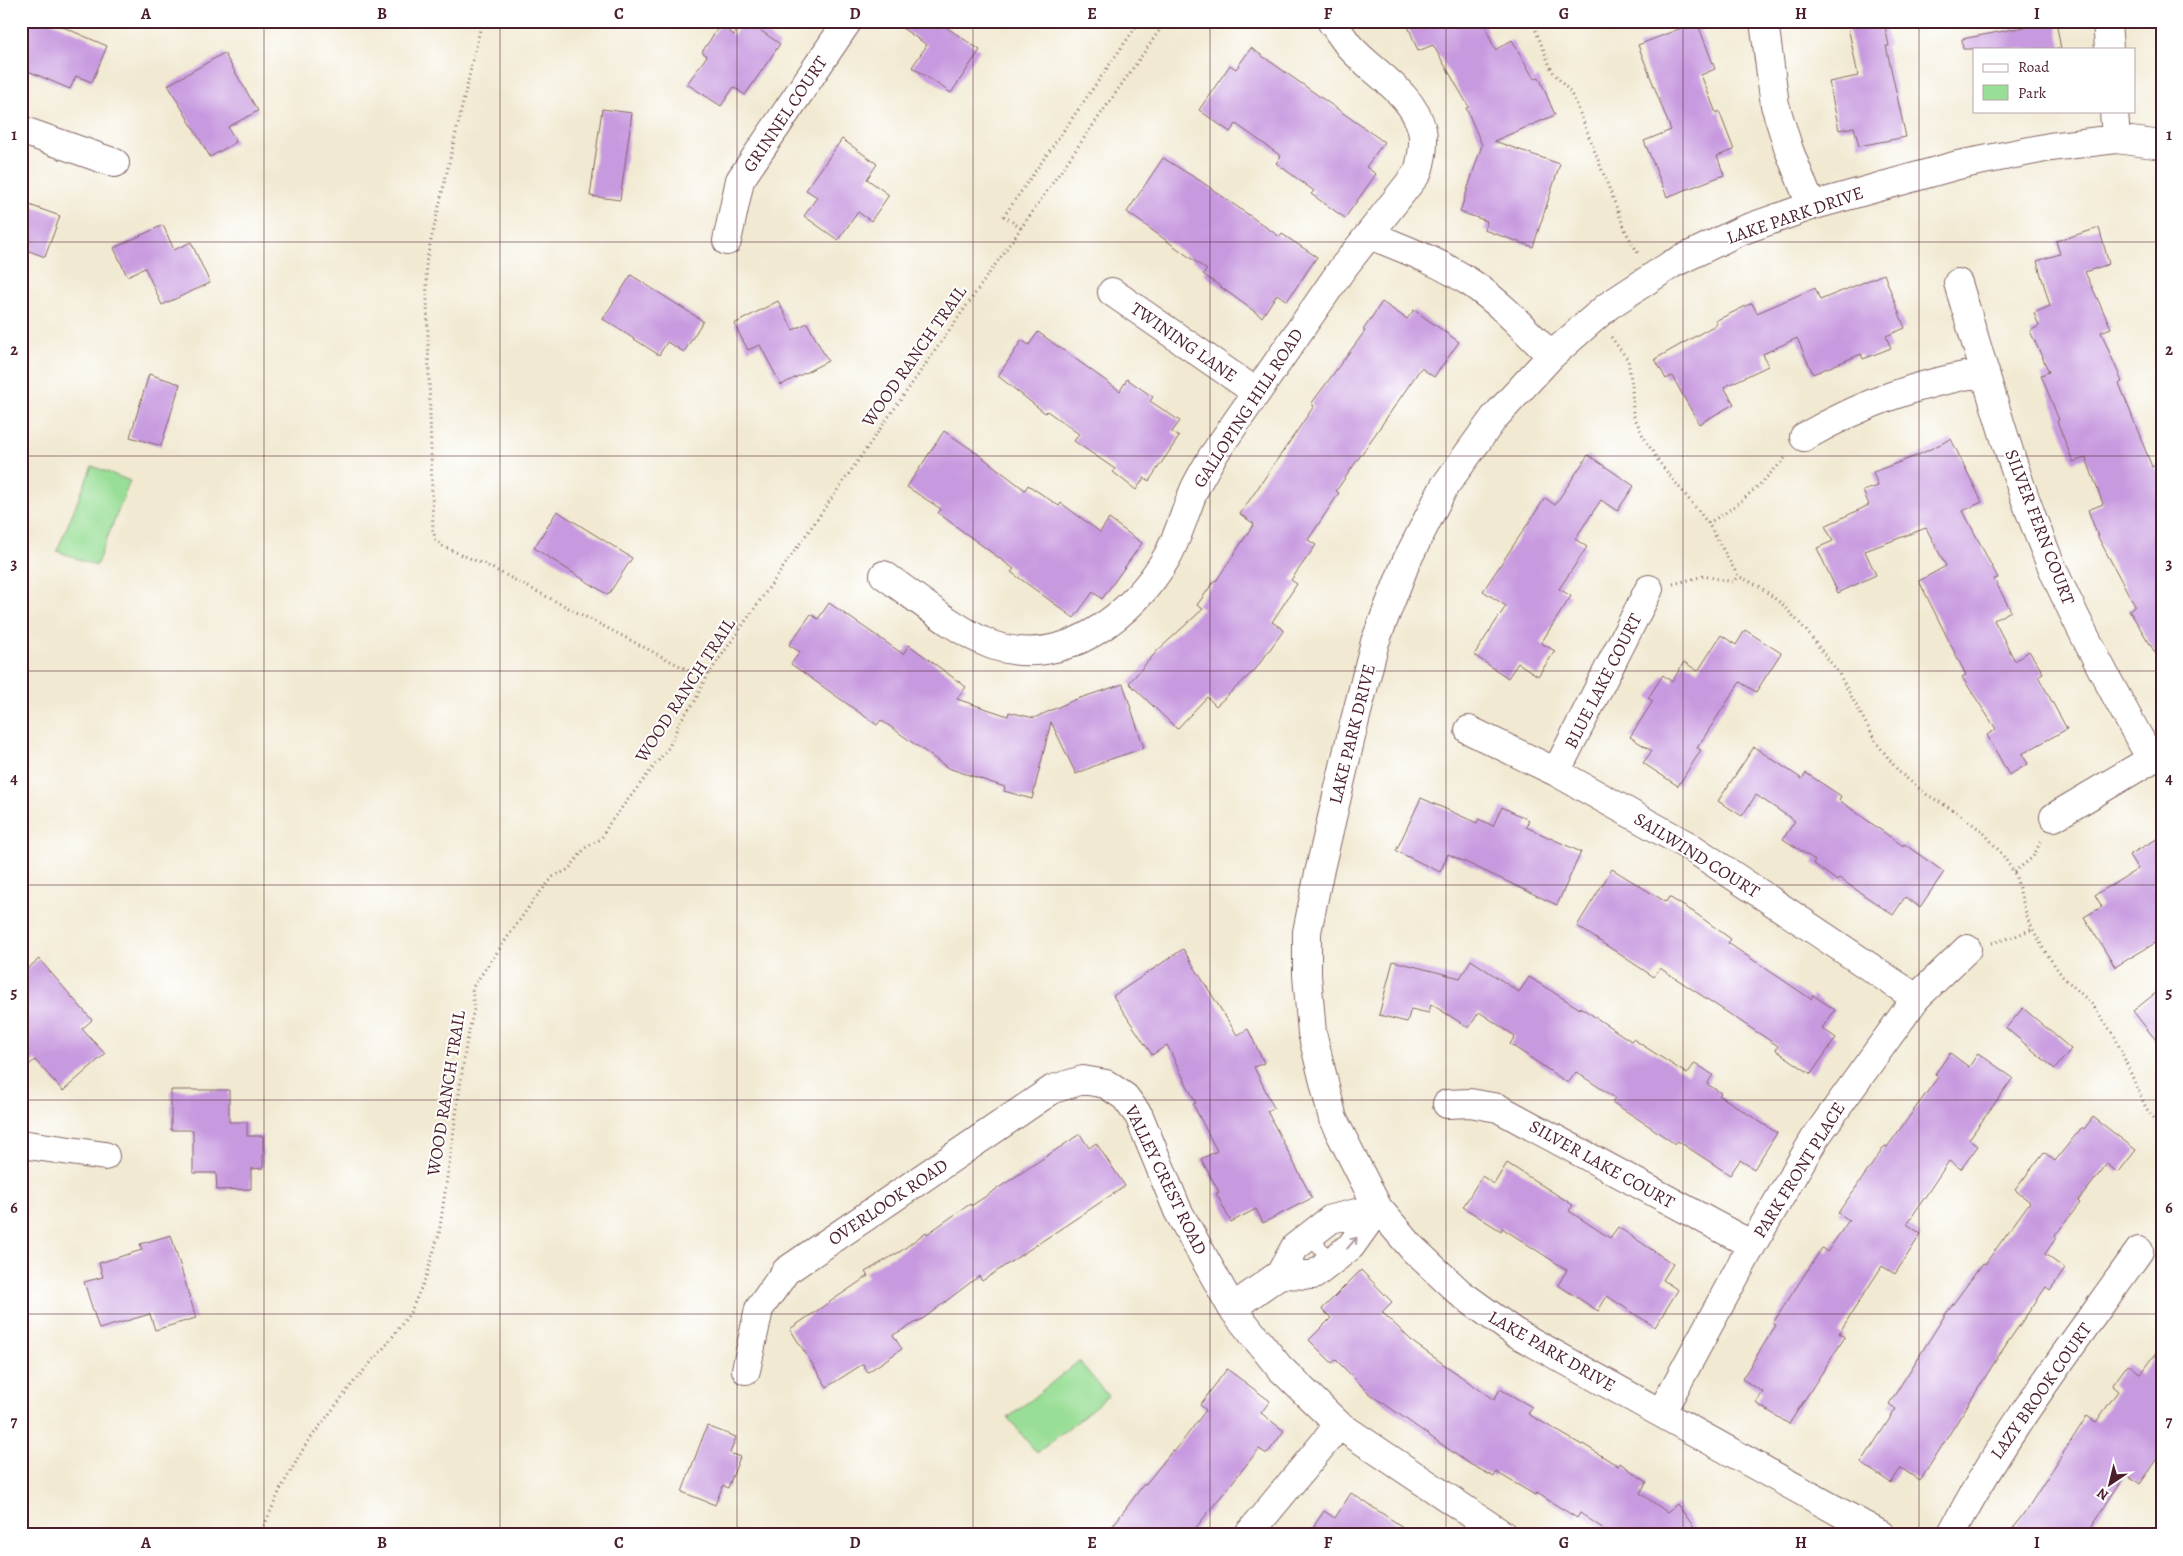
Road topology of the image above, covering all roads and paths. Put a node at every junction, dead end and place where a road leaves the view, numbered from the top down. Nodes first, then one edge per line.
1 (482, 21) edge
2 (848, 21) edge
3 (1140, 21) edge
4 (1166, 21) edge
5 (1331, 21) edge
6 (1532, 21) edge
7 (1764, 21) edge
8 (2108, 21) edge
9 (2110, 48) edge
10 (2114, 112) edge
11 (21, 130) edge
12 (2116, 138) junction
13 (2162, 145) edge
14 (115, 163) dead end
15 (1812, 206) junction
16 (1021, 228) junction
17 (1370, 235) junction
18 (727, 241) dead end
19 (1652, 277) junction
20 (1958, 283) dead end
21 (1112, 292) dead end
22 (1594, 318) junction
23 (1551, 356) junction
24 (1985, 372) junction
25 (1256, 392) junction
26 (1804, 437) joint
27 (1708, 523) junction
28 (884, 576) dead end
29 (1738, 576) junction
30 (1649, 590) joint
31 (705, 678) junction
32 (1469, 730) dead end
33 (2156, 756) edge
34 (1556, 772) junction
35 (2054, 817) joint
36 (2014, 872) junction
37 (2033, 929) junction
38 (1967, 949) joint
39 (1916, 998) junction
40 (1083, 1080) joint
41 (1447, 1104) dead end
42 (2160, 1123) edge
43 (2162, 1128) edge
44 (21, 1144) edge
45 (105, 1156) dead end
46 (1378, 1208) junction
47 (1310, 1235) junction
48 (1752, 1245) junction
49 (2139, 1251) dead end
50 (1330, 1262) junction
51 (1280, 1274) junction
52 (1232, 1308) junction
53 (746, 1370) dead end
54 (1661, 1413) junction
55 (1339, 1425) junction
56 (260, 1535) edge
57 (1248, 1535) edge
58 (1503, 1535) edge
59 (1881, 1535) edge
60 (1951, 1535) edge

1 - 31 path
2 - 18 street, GRINNEL COURT
3 - 16 path
4 - 16 path, WOOD RANCH TRAIL
5 - 17 street, GALLOPING HILL ROAD
6 - 19 path
7 - 15 street
8 - 9 street
10 - 12 street
11 - 14 street
12 - 13 street, LAKE PARK DRIVE
12 - 15 street, LAKE PARK DRIVE
15 - 19 street, LAKE PARK DRIVE
16 - 31 path, WOOD RANCH TRAIL
17 - 23 street
17 - 25 street, GALLOPING HILL ROAD
19 - 22 street, LAKE PARK DRIVE
20 - 24 street, SILVER FERN COURT
21 - 25 street, TWINING LANE
22 - 23 street, LAKE PARK DRIVE
22 - 27 path
23 - 46 street, LAKE PARK DRIVE
24 - 26 street
24 - 33 street, SILVER FERN COURT
25 - 28 street, GALLOPING HILL ROAD
26 - 27 path
27 - 29 path
29 - 30 path
29 - 36 path
30 - 34 street, BLUE LAKE COURT
31 - 56 path, WOOD RANCH TRAIL
32 - 34 street, SAILWIND COURT
33 - 35 street
34 - 39 street, SAILWIND COURT
35 - 36 path
36 - 37 path
37 - 38 path
37 - 42 path
38 - 39 street, PARK FRONT PLACE
39 - 48 street, PARK FRONT PLACE
40 - 52 street, VALLEY CREST ROAD
40 - 53 street, OVERLOOK ROAD
41 - 48 street, SILVER LAKE COURT
42 - 43 path
44 - 45 street
46 - 47 street
50 -> 46 street
46 - 54 street, LAKE PARK DRIVE
47 - 50 lane
47 - 51 street
48 - 54 street, PARK FRONT PLACE
49 - 60 street, LAZY BROOK COURT
50 - 51 street
51 - 52 street
52 - 55 street, VALLEY CREST ROAD
54 - 59 street, LAKE PARK DRIVE
55 - 57 street
55 - 58 street, VALLEY CREST ROAD

